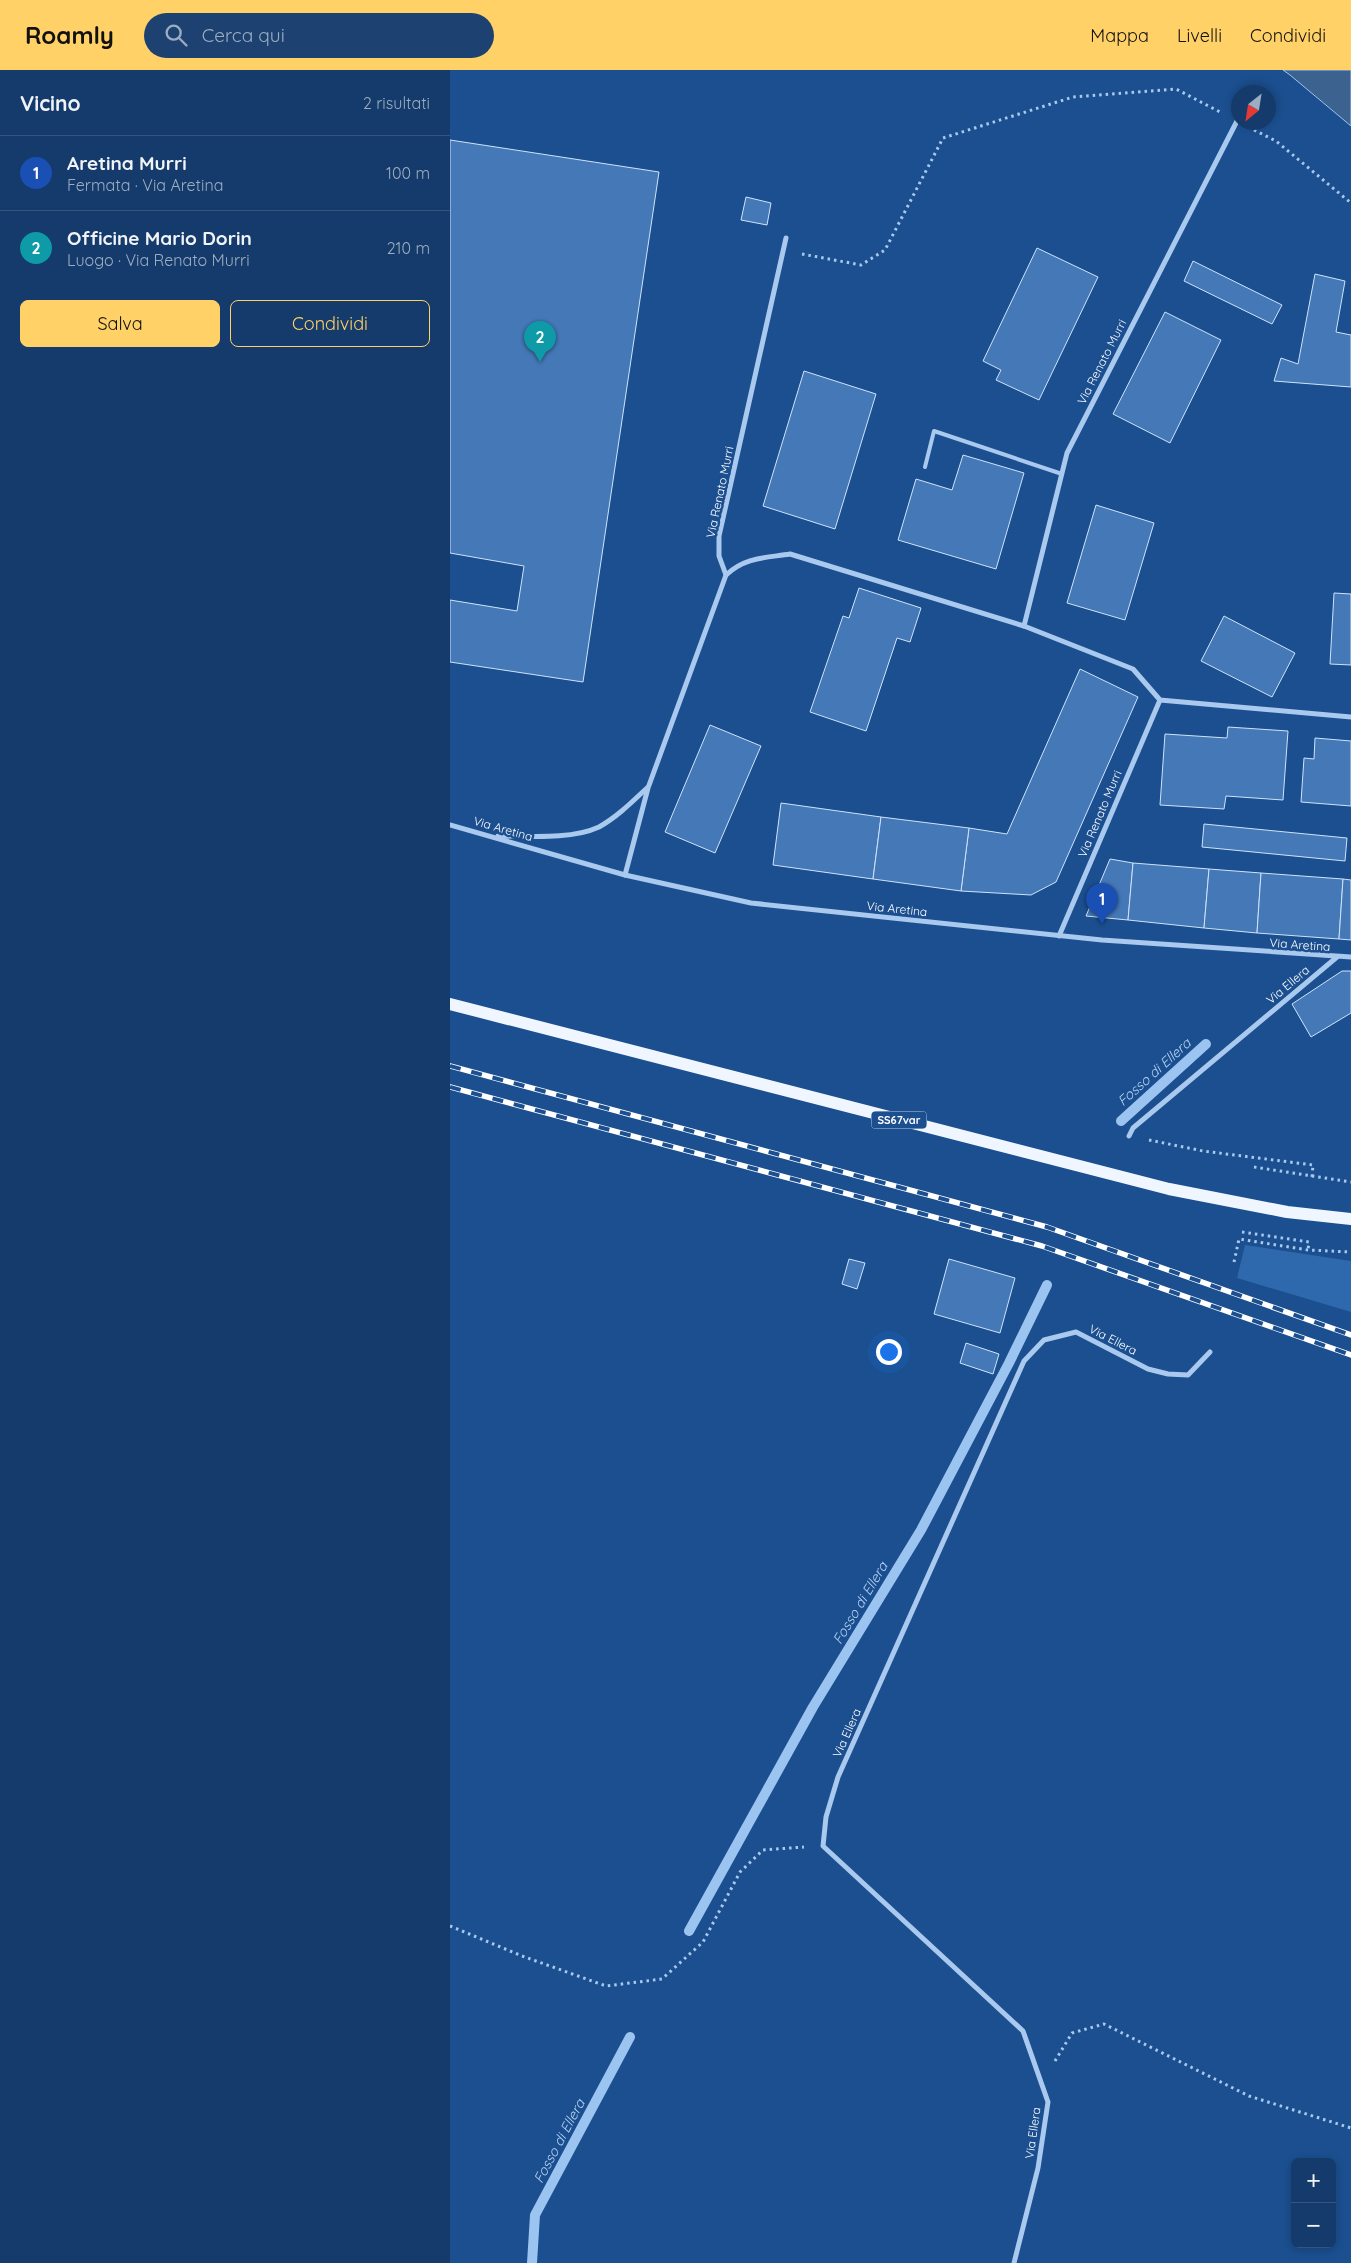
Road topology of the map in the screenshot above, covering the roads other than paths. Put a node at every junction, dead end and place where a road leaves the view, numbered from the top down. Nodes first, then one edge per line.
1 (1232, 130) edge
2 (786, 238) dead end
3 (925, 467) dead end
4 (1062, 474) junction
5 (726, 575) junction
6 (1024, 626) junction
7 (1160, 700) junction
8 (1351, 717) edge
9 (648, 788) junction
10 (450, 826) edge
11 (490, 835) junction
12 (625, 875) junction
13 (1059, 936) junction
14 (1337, 957) junction
15 (1351, 957) edge
16 (450, 1004) edge
17 (1129, 1136) road end
18 (1351, 1219) edge
19 (1210, 1352) dead end
20 (1014, 2263) edge

1 - 4 street, Via Renato Murri
2 - 5 street, Via Renato Murri
3 - 4 lane
4 - 6 street, Via Renato Murri
5 - 6 street
5 - 9 street
6 - 7 street
7 - 8 street
7 - 13 street, Via Renato Murri
9 - 11 street
9 - 12 street
10 - 11 street, Via Aretina
11 - 12 street, Via Aretina
12 - 13 street, Via Aretina
13 - 14 street, Via Aretina
14 - 15 street, Via Aretina
14 - 17 street, Via Ellera
16 - 18 main road, SS67var
19 - 20 street, Via Ellera

